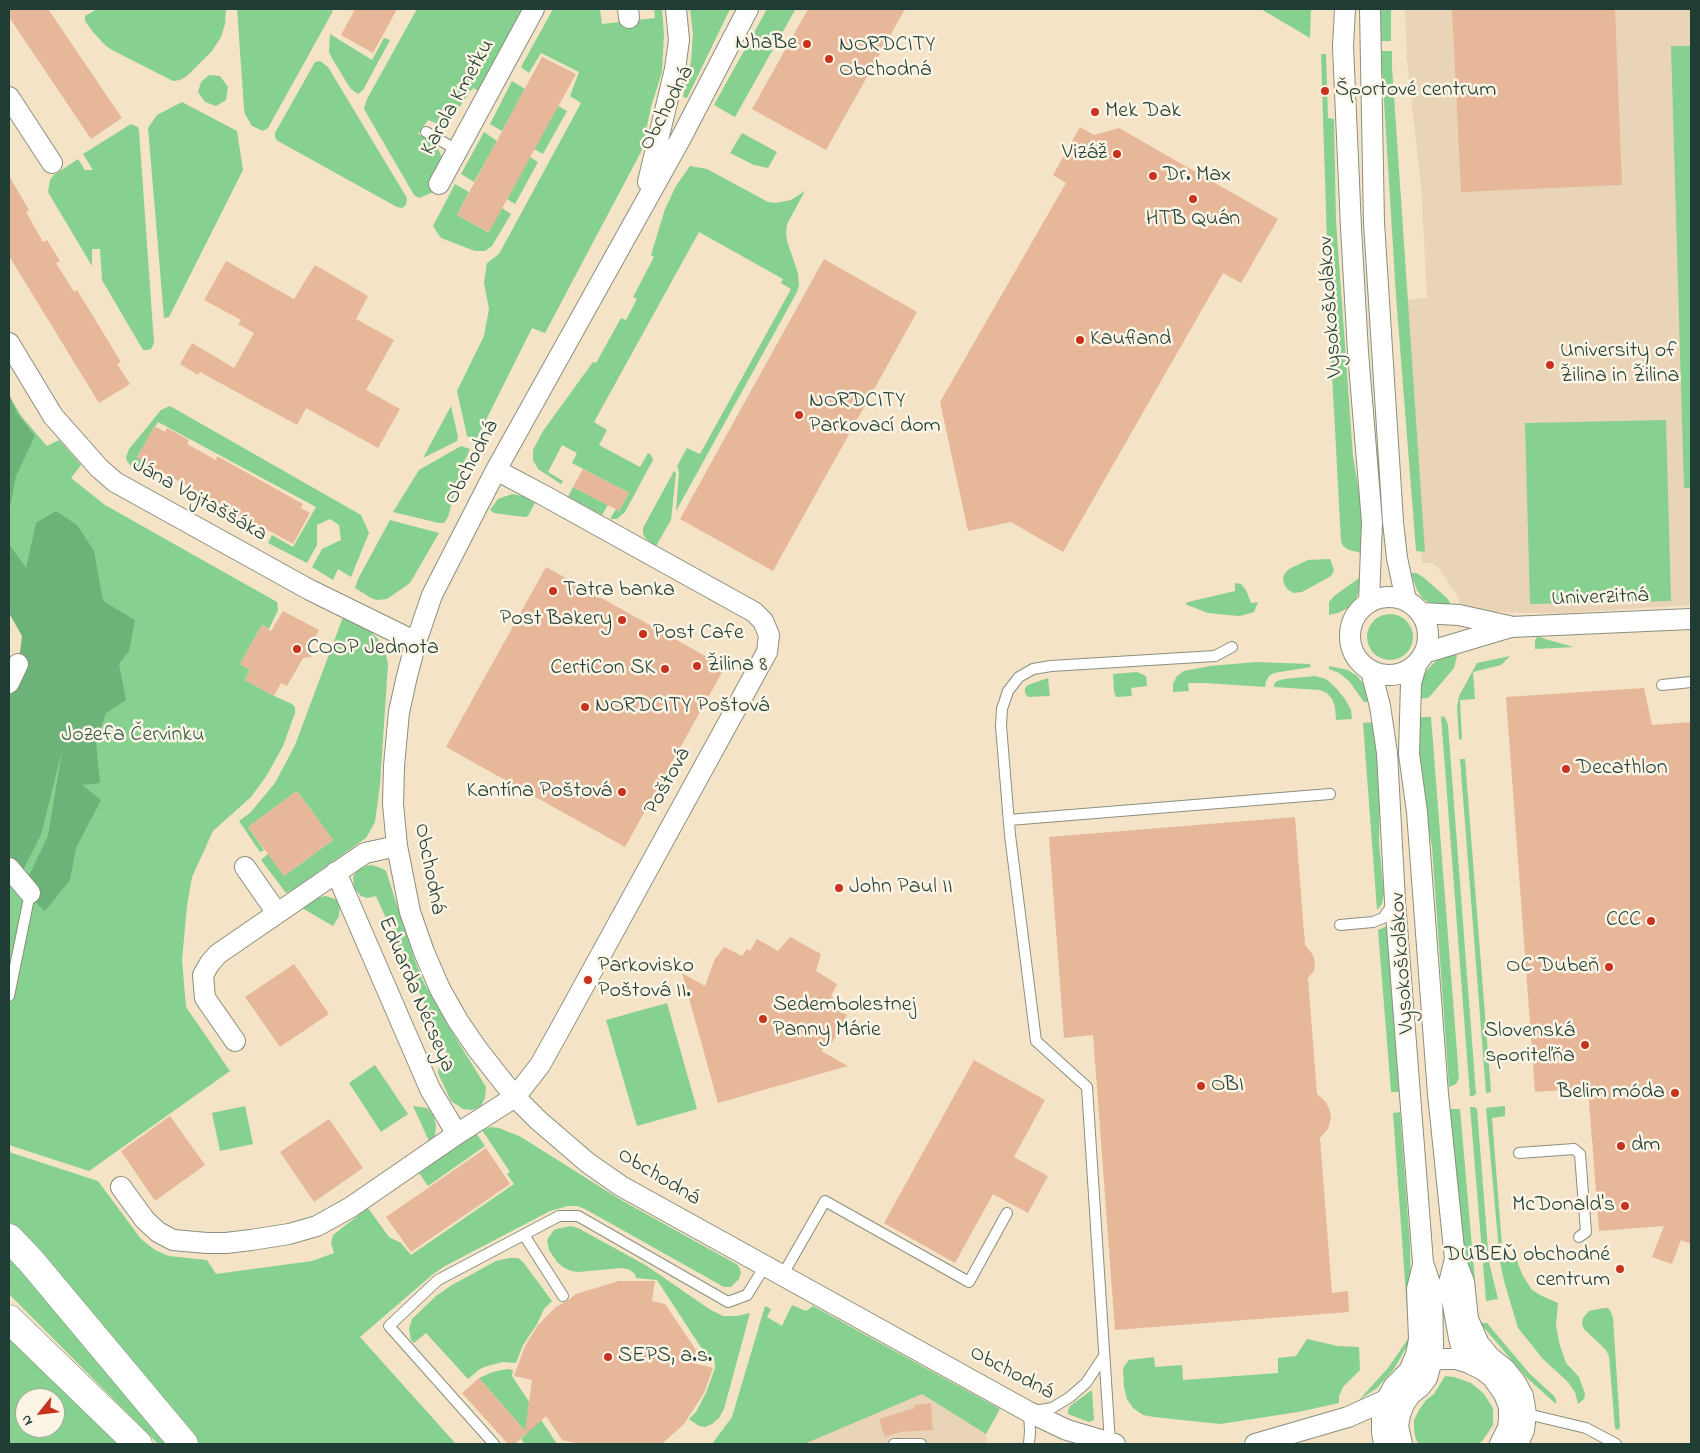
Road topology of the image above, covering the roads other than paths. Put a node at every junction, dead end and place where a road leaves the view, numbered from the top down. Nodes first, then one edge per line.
1 (534, 9) edge
2 (676, 9) edge
3 (748, 9) edge
4 (1344, 9) edge
5 (1370, 9) edge
6 (9, 97) edge
7 (426, 132) dead end
8 (457, 150) junction
9 (52, 163) dead end
10 (439, 184) dead end
11 (642, 206) junction
12 (9, 343) edge
13 (496, 470) junction
14 (1369, 602) junction
15 (1413, 607) junction
16 (1691, 619) edge
17 (1511, 627) junction
18 (416, 642) junction
19 (1232, 647) dead end
20 (1421, 658) junction
21 (18, 664) dead end
22 (1371, 671) junction
23 (1691, 682) edge
24 (9, 683) edge
25 (1662, 685) dead end
26 (1330, 794) dead end
27 (1009, 820) junction
28 (397, 846) junction
29 (245, 867) dead end
30 (9, 868) edge
31 (336, 872) junction
32 (30, 894) joint
33 (1395, 901) junction
34 (277, 913) junction
35 (1340, 925) dead end
36 (9, 996) edge
37 (235, 1041) dead end
38 (515, 1096) junction
39 (457, 1134) junction
40 (1519, 1153) dead end
41 (121, 1187) dead end
42 (1007, 1213) dead end
43 (524, 1235) junction
44 (1579, 1237) dead end
45 (9, 1238) edge
46 (1455, 1259) junction
47 (1423, 1263) junction
48 (773, 1271) junction
49 (563, 1296) dead end
50 (9, 1319) edge
51 (1104, 1356) junction
52 (1432, 1360) junction
53 (1469, 1363) junction
54 (1409, 1371) junction
55 (1386, 1400) junction
56 (1517, 1411) junction
57 (1029, 1412) junction
58 (1079, 1440) edge
59 (138, 1444) edge
60 (184, 1444) edge
61 (494, 1444) edge
62 (894, 1444) edge
63 (922, 1444) edge
64 (1029, 1444) edge
65 (1113, 1444) edge
66 (1255, 1444) edge
67 (1384, 1444) edge
68 (1402, 1444) edge
69 (1500, 1444) edge
70 (1518, 1444) edge
71 (1606, 1444) edge
72 (1616, 1444) edge

1 - 8 street, Karola Kmeťku
2 - 11 street
3 - 11 street, Obchodná
4 - 14 street, Vysokoškolákov
5 - 15 street, Vysokoškolákov
6 - 9 street
7 - 8 lane
8 - 10 street, Karola Kmeťku
11 - 13 street, Obchodná
12 - 18 street, Jána Vojtaššáka
13 - 18 street, Obchodná
13 - 38 street, Poštová
14 - 15 street
14 - 22 street, Vysokoškolákov
15 - 17 street, Univerzitná
15 - 20 street, Vysokoškolákov
16 - 17 street, Univerzitná
17 - 20 street, Univerzitná
18 - 28 street, Obchodná
19 - 27 lane
20 - 22 street
20 - 46 street, Vysokoškolákov
21 - 24 street
22 - 33 street, Vysokoškolákov
23 - 25 lane
26 - 27 lane
27 - 51 lane
28 - 31 street
28 - 38 street, Obchodná
29 - 34 street
30 - 32 street
31 - 34 street
31 - 39 street, Eduarda Nécseya
32 - 36 lane
33 - 35 lane
33 - 47 street, Vysokoškolákov
34 - 37 street
38 - 39 street
38 - 48 street, Obchodná
39 - 41 street
40 - 44 lane
42 - 48 lane
43 - 48 lane
43 - 49 lane
43 - 61 lane
45 - 60 main road
46 - 53 street, Vysokoškolákov
46 - 56 street, Vysokoškolákov
47 - 52 street, Vysokoškolákov
47 - 54 street, Vysokoškolákov
48 - 57 street, Obchodná
50 - 59 main road
51 - 57 lane
51 - 65 lane
52 - 53 street, Vysokoškolákov
52 - 54 street, Vysokoškolákov
52 - 68 street, Vysokoškolákov
53 - 56 street, Vysokoškolákov
54 - 55 street, Vysokoškolákov
55 - 66 street
55 - 67 street, Vysokoškolákov
56 - 69 street, Vysokoškolákov
56 - 70 street, Vysokoškolákov
56 - 72 lane
57 - 58 street, Obchodná
57 - 64 lane
58 - 65 street, Obchodná
62 - 63 lane
71 - 72 lane

